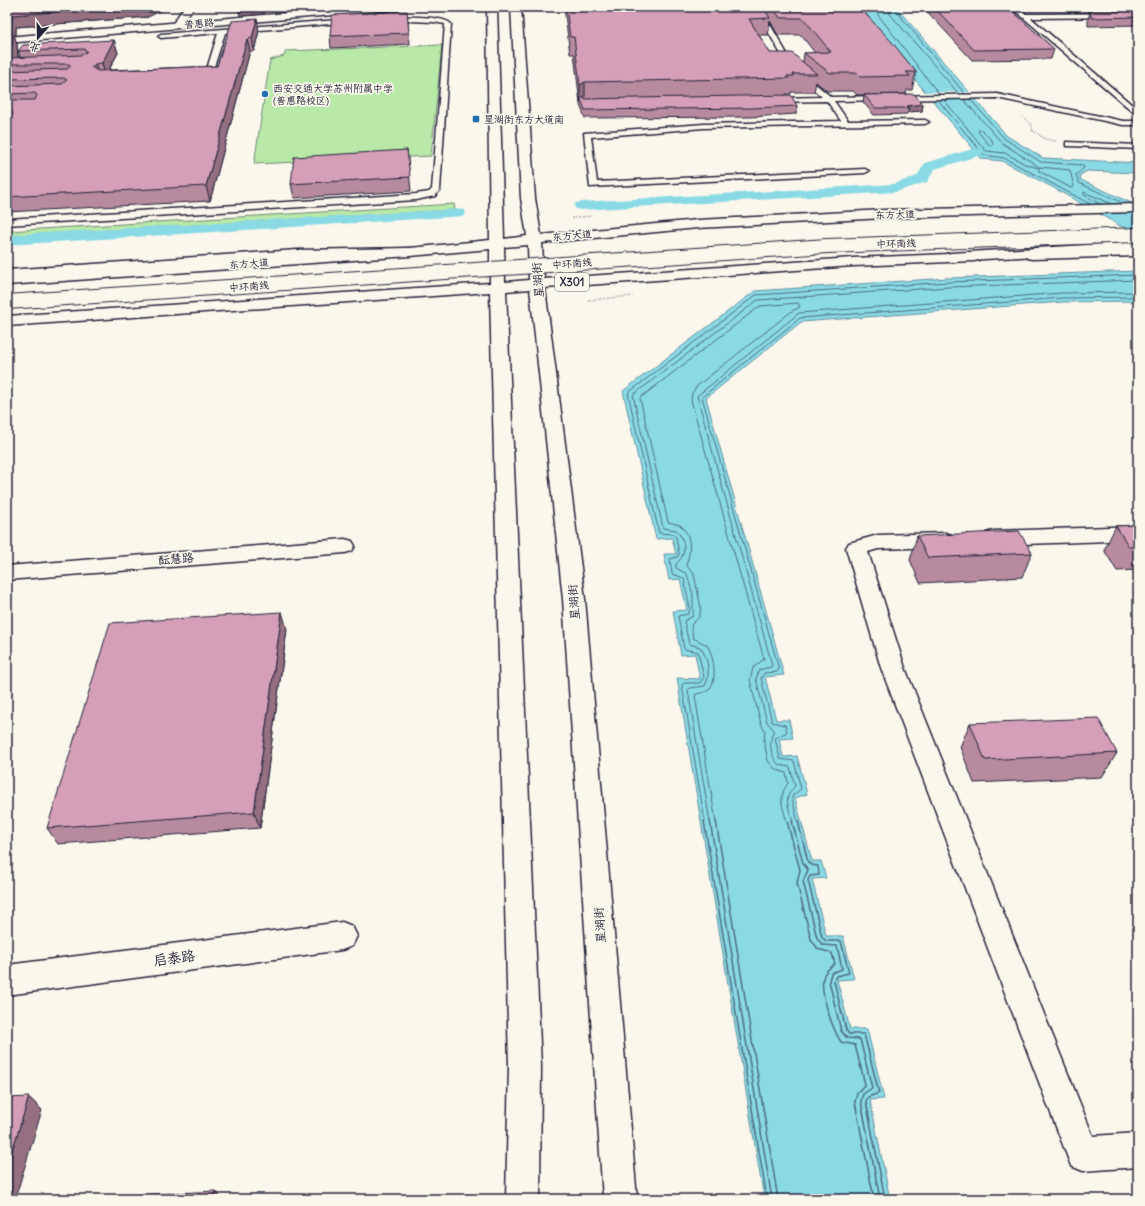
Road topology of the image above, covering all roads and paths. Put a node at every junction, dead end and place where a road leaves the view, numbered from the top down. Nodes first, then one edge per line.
1 (189, 7) edge
2 (390, 7) edge
3 (492, 7) edge
4 (516, 7) edge
5 (757, 7) edge
6 (1014, 7) edge
7 (1138, 14) edge
8 (1025, 16) junction
9 (290, 20) junction
10 (379, 20) edge
11 (357, 21) edge
12 (177, 25) junction
13 (222, 31) junction
14 (161, 36) dead end
15 (7, 40) edge
16 (189, 76) edge
17 (829, 99) junction
18 (1019, 100) junction
19 (766, 101) edge
20 (1138, 114) edge
21 (925, 122) dead end
22 (846, 123) junction
23 (1123, 123) junction
24 (1138, 123) edge
25 (1134, 137) edge
26 (1069, 144) joint
27 (1138, 147) edge
28 (865, 171) dead end
29 (1138, 208) edge
30 (7, 222) edge
31 (1138, 222) edge
32 (1016, 225) dead end
33 (944, 228) dead end
34 (1138, 235) edge
35 (535, 239) junction
36 (497, 244) junction
37 (1138, 246) edge
38 (1138, 252) edge
39 (951, 258) junction
40 (11, 275) edge
41 (537, 285) junction
42 (498, 288) junction
43 (7, 289) edge
44 (7, 302) edge
45 (7, 321) edge
46 (1138, 533) edge
47 (345, 546) dead end
48 (7, 573) edge
49 (342, 936) dead end
50 (7, 980) edge
51 (1138, 1150) edge
52 (524, 1199) edge
53 (620, 1199) edge

1 - 12 main road
2 - 9 main road, 普惠路
3 - 36 main road
4 - 35 main road, 星湖街
5 - 17 lane
6 - 8 lane
7 - 8 lane
8 - 20 lane
9 - 11 lane
9 - 12 main road, 普惠路
9 - 13 lane
10 - 30 lane
12 - 15 main road, 普惠路
13 - 14 lane
13 - 16 lane
17 - 18 lane
17 - 19 lane
17 - 22 lane
18 - 23 lane
18 - 26 path
21 - 22 lane
22 - 28 lane
23 - 24 lane
23 - 25 lane
26 - 27 lane
29 - 35 main road, 东方大道
31 - 32 main road
33 - 43 main road, 中环南线
34 - 44 main road, 中环南线, bridge
35 - 36 main road, 东方大道
35 - 41 main road, 星湖街
36 - 40 main road, 东方大道
36 - 42 main road
37 - 39 main road
38 - 39 main road, X301
39 - 41 main road, X301
41 - 42 main road, X301
41 - 53 main road, 星湖街
42 - 45 main road, X301
42 - 52 main road
46 - 51 main road
47 - 48 main road, 酝慧路
49 - 50 main road, 启泰路

